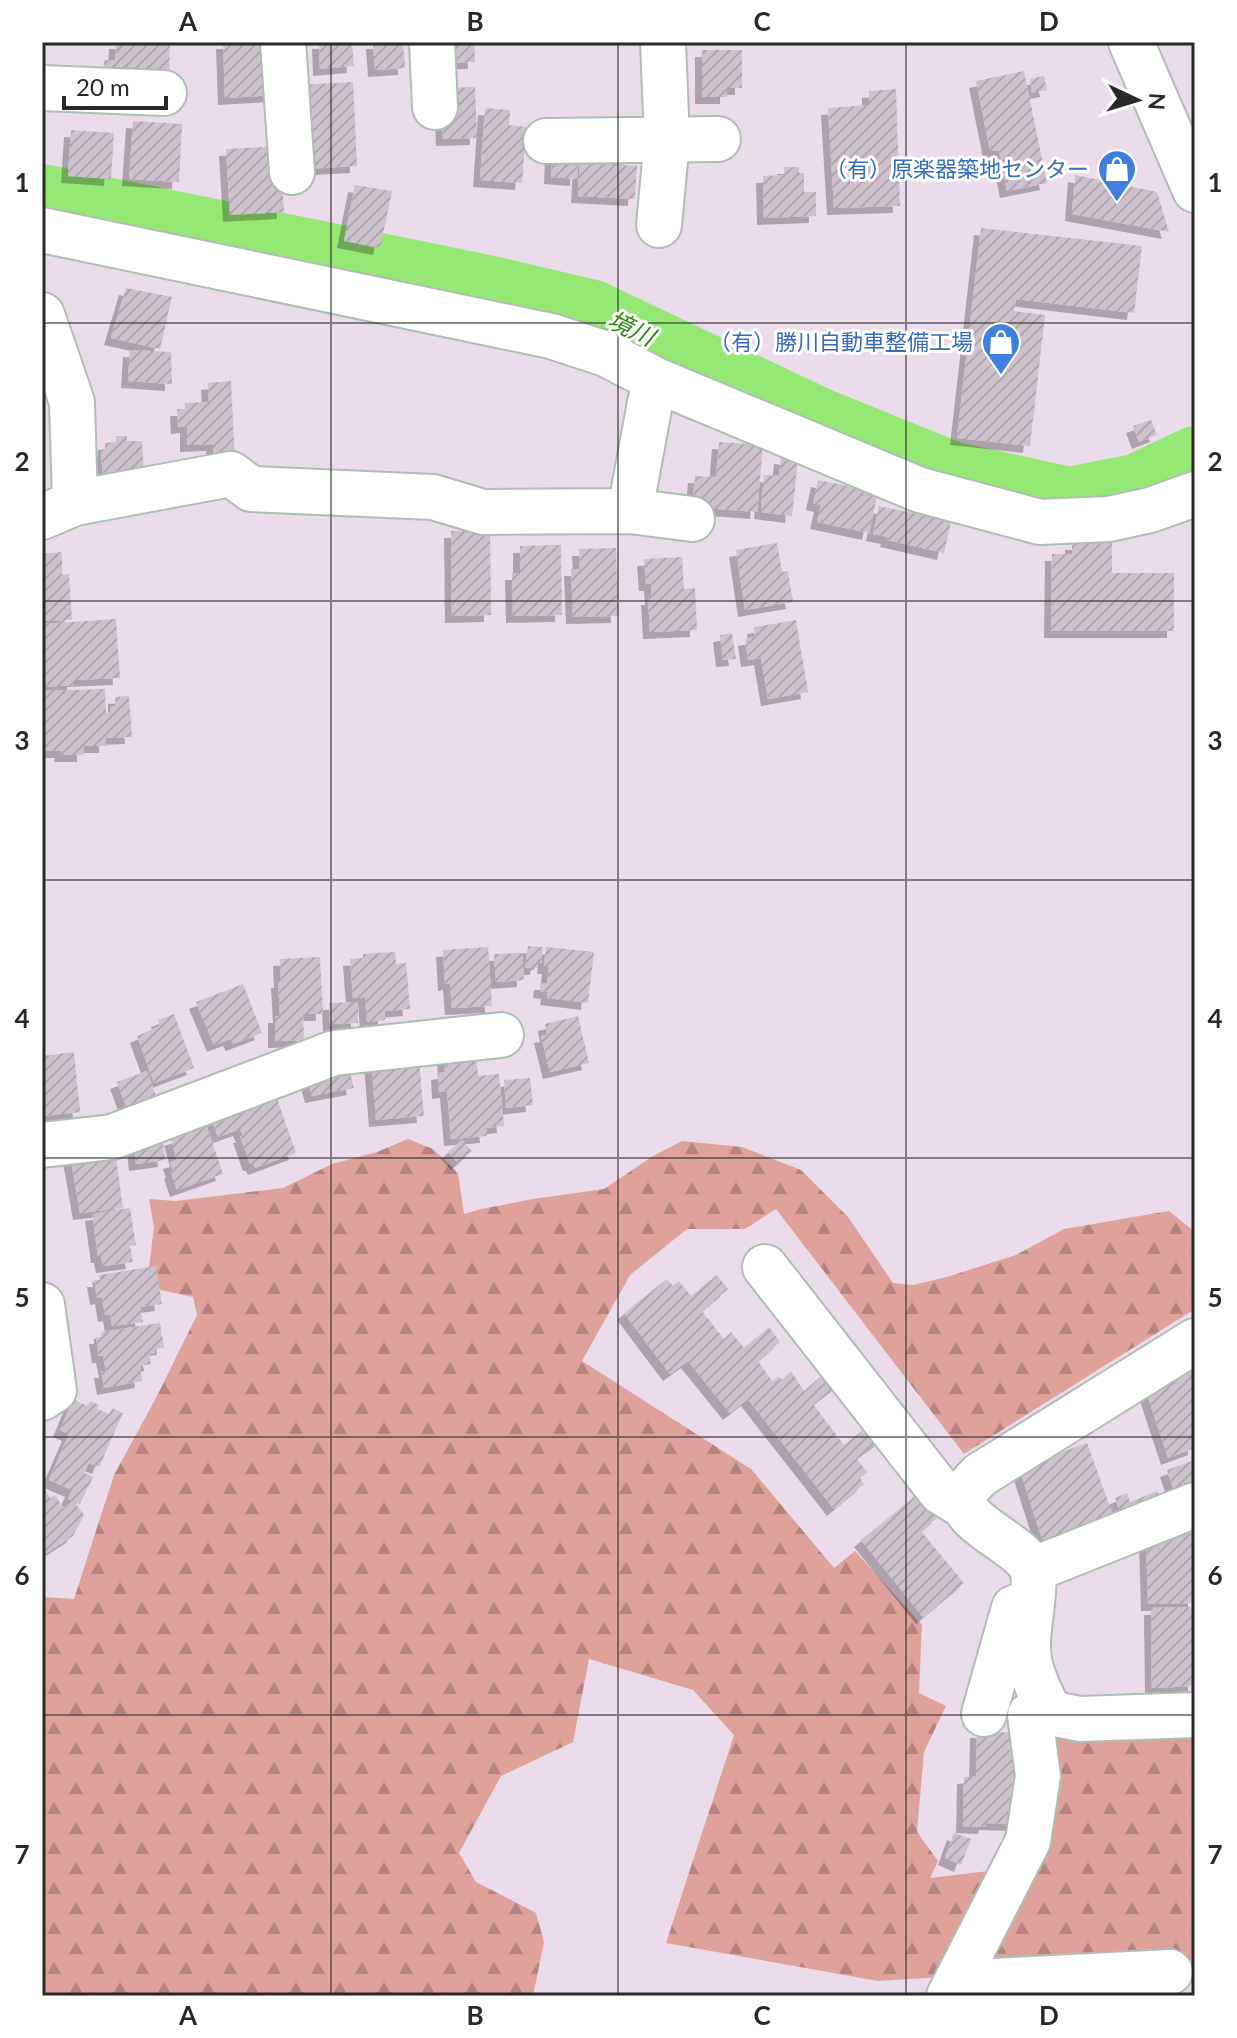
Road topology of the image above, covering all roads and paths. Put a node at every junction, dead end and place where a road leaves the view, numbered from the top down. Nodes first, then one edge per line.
1 (283, 42) edge
2 (432, 42) edge
3 (663, 42) edge
4 (1131, 42) edge
5 (42, 88) edge
6 (164, 93) dead end
7 (435, 107) dead end
8 (718, 139) dead end
9 (667, 140) junction
10 (546, 141) dead end
11 (292, 172) dead end
12 (1195, 190) edge
13 (659, 225) dead end
14 (42, 230) edge
15 (42, 315) edge
16 (656, 380) junction
17 (1195, 494) edge
18 (59, 510) edge
19 (630, 511) junction
20 (692, 519) dead end
21 (501, 1035) dead end
22 (42, 1145) edge
23 (765, 1267) dead end
24 (42, 1305) edge
25 (1195, 1341) edge
26 (42, 1398) edge
27 (1195, 1505) edge
28 (964, 1506) junction
29 (1032, 1585) junction
30 (1050, 1713) junction
31 (984, 1714) dead end
32 (1195, 1715) edge
33 (1170, 1972) dead end
34 (951, 1992) edge

1 - 11 street
2 - 7 street
3 - 9 street
4 - 12 street
5 - 6 street
8 - 9 street
9 - 10 street
9 - 13 street
14 - 16 street
15 - 18 street
16 - 17 street
16 - 19 street
18 - 19 street
19 - 20 street
21 - 22 street
23 - 28 street
24 - 26 street
25 - 28 street
27 - 29 street
28 - 29 street
29 - 30 street
29 - 31 street
30 - 32 street
30 - 34 street
33 - 34 street

